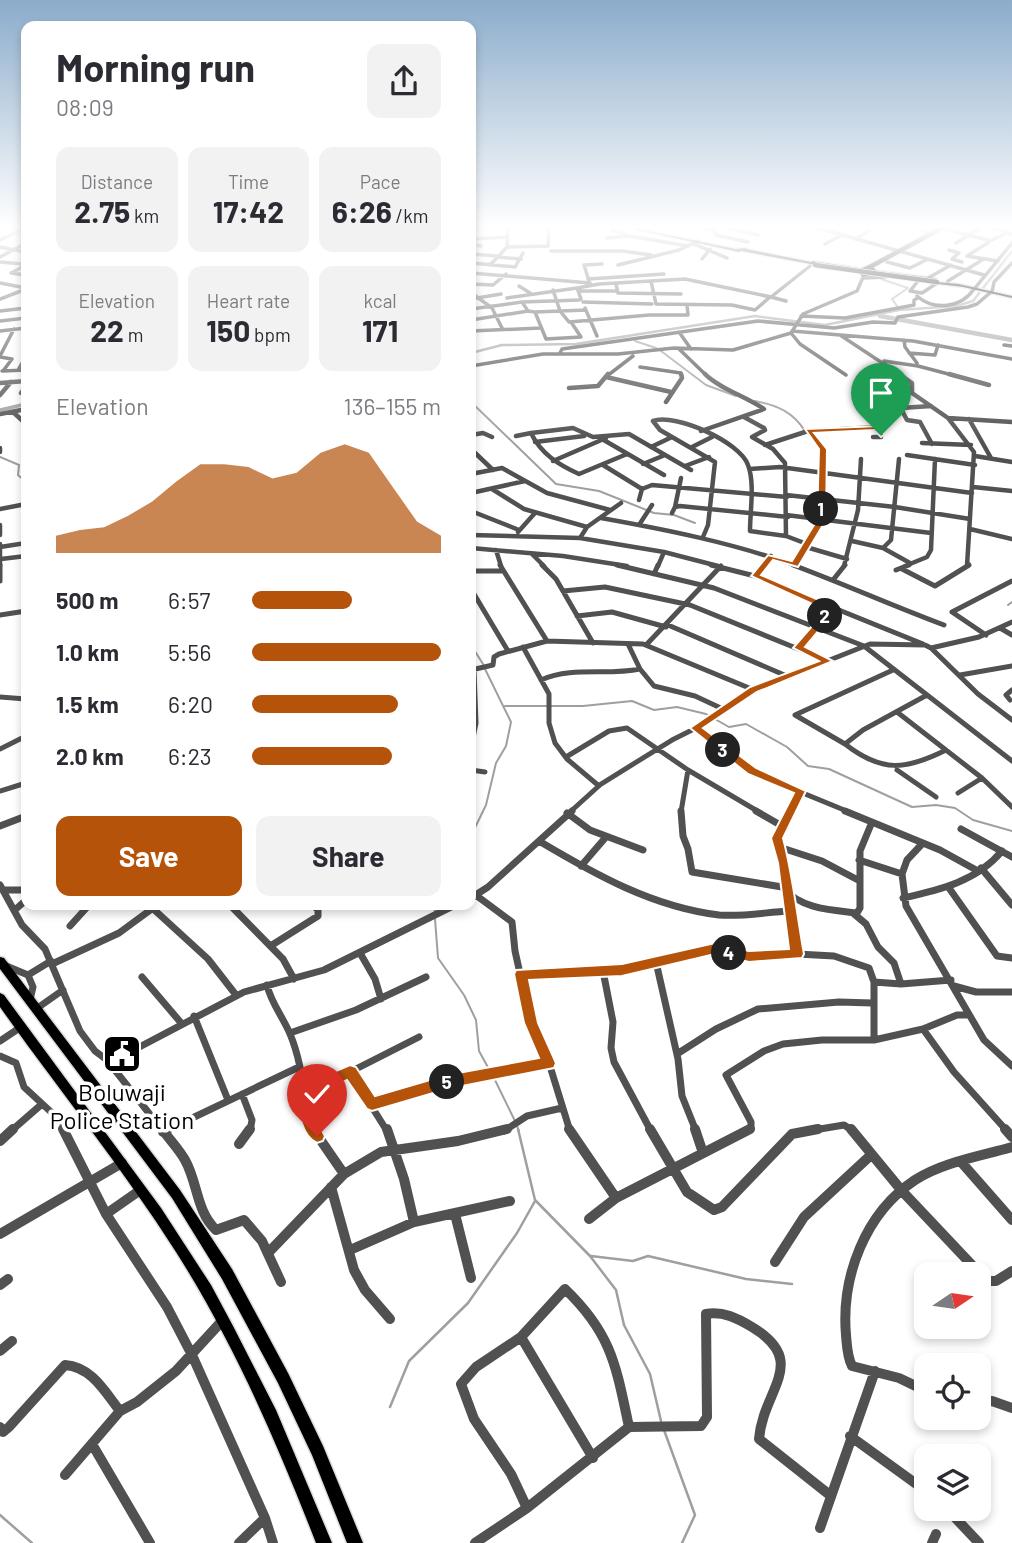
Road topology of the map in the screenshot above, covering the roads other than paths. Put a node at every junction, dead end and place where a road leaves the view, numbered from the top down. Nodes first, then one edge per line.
1 (481, 300) edge
2 (509, 300) edge
3 (656, 300) edge
4 (767, 300) edge
5 (782, 300) edge
6 (838, 300) edge
7 (914, 300) edge
8 (924, 300) edge
9 (964, 300) edge
10 (981, 300) edge
11 (557, 301) junction
12 (582, 301) junction
13 (786, 301) dead end
14 (522, 302) junction
15 (513, 303) junction
16 (652, 304) dead end
17 (687, 304) junction
18 (713, 305) junction
19 (490, 307) junction
20 (476, 308) edge
21 (21, 309) edge
22 (586, 310) junction
23 (0, 311) edge
24 (528, 311) junction
25 (560, 311) junction
26 (535, 312) junction
27 (625, 314) dead end
28 (716, 314) dead end
29 (649, 315) junction
30 (498, 317) junction
31 (800, 317) junction
32 (21, 319) edge
33 (477, 319) edge
34 (0, 321) edge
35 (590, 321) junction
36 (570, 322) junction
37 (797, 324) junction
38 (21, 328) edge
39 (502, 328) junction
40 (540, 328) junction
41 (14, 329) junction
42 (0, 331) edge
43 (476, 331) edge
44 (678, 332) junction
45 (791, 332) junction
46 (840, 335) junction
47 (597, 336) dead end
48 (850, 338) junction
49 (904, 340) junction
50 (938, 345) junction
51 (1004, 345) dead end
52 (1012, 346) edge
53 (678, 348) junction
54 (691, 348) junction
55 (560, 353) junction
56 (909, 353) junction
57 (638, 354) junction
58 (0, 356) edge
59 (1012, 359) edge
60 (917, 363) dead end
61 (476, 365) edge
62 (21, 367) edge
63 (640, 367) dead end
64 (18, 370) joint
65 (1, 371) edge
66 (846, 374) dead end
67 (606, 377) junction
68 (11, 382) junction
69 (0, 383) edge
70 (21, 383) edge
71 (989, 385) dead end
72 (569, 388) dead end
73 (671, 392) junction
74 (892, 393) junction
75 (912, 393) junction
76 (0, 395) edge
77 (666, 402) dead end
78 (931, 406) junction
79 (901, 408) junction
80 (21, 410) edge
81 (13, 412) junction
82 (0, 414) edge
83 (743, 417) junction
84 (948, 418) junction
85 (21, 419) edge
86 (969, 419) junction
87 (1012, 422) edge
88 (877, 428) junction
89 (701, 431) junction
90 (808, 431) junction
91 (531, 433) junction
92 (476, 434) edge
93 (516, 436) dead end
94 (584, 436) junction
95 (492, 437) dead end
96 (672, 437) junction
97 (712, 437) junction
98 (873, 437) dead end
99 (603, 439) junction
100 (535, 442) junction
101 (922, 443) dead end
102 (765, 444) junction
103 (932, 444) junction
104 (971, 445) junction
105 (651, 447) junction
106 (692, 447) junction
107 (476, 453) edge
108 (627, 454) junction
109 (665, 455) junction
110 (907, 455) dead end
111 (975, 456) junction
112 (480, 457) junction
113 (709, 457) junction
114 (476, 458) edge
115 (991, 458) junction
116 (860, 459) dead end
117 (899, 459) dead end
118 (935, 459) junction
119 (553, 461) junction
120 (1012, 462) edge
121 (507, 463) dead end
122 (643, 464) junction
123 (603, 465) junction
124 (975, 465) junction
125 (685, 466) junction
126 (502, 468) junction
127 (750, 469) junction
128 (493, 470) junction
129 (691, 470) dead end
130 (785, 470) junction
131 (476, 473) edge
132 (823, 473) junction
133 (664, 475) dead end
134 (681, 478) dead end
135 (862, 478) junction
136 (525, 481) junction
137 (897, 481) junction
138 (934, 486) junction
139 (679, 487) junction
140 (492, 489) junction
141 (642, 489) junction
142 (973, 490) junction
143 (713, 491) junction
144 (1012, 491) edge
145 (476, 492) edge
146 (749, 495) junction
147 (786, 496) junction
148 (639, 500) dead end
149 (821, 500) junction
150 (621, 503) dead end
151 (858, 503) junction
152 (21, 505) edge
153 (652, 505) dead end
154 (895, 506) junction
155 (675, 507) junction
156 (0, 509) edge
157 (610, 510) junction
158 (709, 510) junction
159 (476, 513) edge
160 (535, 513) junction
161 (672, 513) dead end
162 (933, 513) junction
163 (748, 514) junction
164 (787, 516) junction
165 (601, 517) junction
166 (822, 519) junction
167 (970, 519) junction
168 (855, 523) junction
169 (0, 525) edge
170 (639, 525) junction
171 (587, 527) junction
172 (893, 527) junction
173 (970, 529) junction
174 (519, 530) junction
175 (931, 533) junction
176 (0, 535) edge
177 (476, 535) edge
178 (786, 536) junction
179 (513, 537) junction
180 (703, 537) junction
181 (579, 538) junction
182 (1012, 539) edge
183 (852, 541) junction
184 (21, 544) edge
185 (0, 546) edge
186 (806, 546) junction
187 (476, 548) edge
188 (883, 548) junction
189 (496, 550) junction
190 (664, 552) junction
191 (532, 554) junction
192 (1, 555) edge
193 (21, 556) edge
194 (771, 556) junction
195 (847, 559) junction
196 (910, 563) junction
197 (795, 565) junction
198 (721, 566) junction
199 (476, 571) edge
200 (502, 571) junction
201 (654, 574) junction
202 (755, 576) junction
203 (0, 580) edge
204 (833, 580) junction
205 (1012, 581) edge
206 (705, 586) junction
207 (563, 591) junction
208 (476, 597) edge
209 (686, 605) junction
210 (832, 609) junction
211 (21, 612) edge
212 (0, 615) edge
213 (577, 616) junction
214 (1012, 622) edge
215 (944, 625) dead end
216 (667, 626) junction
217 (815, 628) junction
218 (1000, 628) junction
219 (986, 635) junction
220 (1011, 636) edge
221 (547, 642) junction
222 (593, 643) junction
223 (628, 643) junction
224 (647, 644) junction
225 (864, 646) junction
226 (928, 646) junction
227 (523, 647) junction
228 (798, 648) junction
229 (508, 651) junction
230 (828, 661) junction
231 (1012, 666) edge
232 (640, 669) junction
233 (476, 670) edge
234 (893, 670) junction
235 (960, 675) junction
236 (789, 677) junction
237 (541, 680) junction
238 (754, 690) junction
239 (1012, 690) edge
240 (927, 695) junction
241 (0, 697) edge
242 (21, 699) edge
243 (1010, 700) dead end
244 (724, 711) junction
245 (897, 712) junction
246 (1012, 720) edge
247 (695, 728) junction
248 (21, 738) edge
249 (845, 744) junction
250 (0, 749) edge
251 (657, 750) junction
252 (946, 750) junction
253 (566, 757) junction
254 (1012, 761) edge
255 (897, 769) junction
256 (688, 770) junction
257 (476, 771) edge
258 (485, 772) dead end
259 (982, 778) junction
260 (21, 785) edge
261 (599, 786) junction
262 (0, 791) edge
263 (800, 791) junction
264 (958, 793) dead end
265 (936, 797) dead end
266 (1012, 807) edge
267 (567, 813) junction
268 (21, 818) edge
269 (872, 822) junction
270 (0, 826) edge
271 (782, 826) junction
272 (961, 829) dead end
273 (606, 837) junction
274 (538, 841) junction
275 (922, 844) junction
276 (779, 847) junction
277 (643, 850) dead end
278 (1002, 852) junction
279 (1012, 857) edge
280 (859, 860) junction
281 (581, 866) junction
282 (979, 870) junction
283 (902, 874) junction
284 (858, 880) junction
285 (2, 887) edge
286 (948, 888) junction
287 (21, 889) edge
288 (786, 894) junction
289 (476, 895) edge
290 (476, 898) edge
291 (903, 898) junction
292 (21, 904) edge
293 (1012, 905) edge
294 (16, 909) junction
295 (85, 910) edge
296 (147, 910) edge
297 (154, 910) edge
298 (235, 910) edge
299 (318, 910) edge
300 (445, 910) edge
301 (790, 911) junction
302 (853, 912) junction
303 (71, 926) dead end
304 (272, 945) junction
305 (359, 953) junction
306 (797, 954) junction
307 (1012, 958) edge
308 (656, 962) junction
309 (1, 963) edge
310 (52, 963) junction
311 (603, 971) junction
312 (521, 974) junction
313 (28, 975) junction
314 (142, 977) dead end
315 (426, 977) dead end
316 (294, 979) junction
317 (874, 982) junction
318 (952, 983) junction
319 (901, 984) junction
320 (267, 985) junction
321 (63, 990) junction
322 (1012, 992) edge
323 (236, 995) junction
324 (0, 998) edge
325 (381, 999) junction
326 (872, 1003) junction
327 (32, 1006) junction
328 (968, 1014) junction
329 (194, 1016) junction
330 (182, 1024) junction
331 (21, 1027) junction
332 (923, 1029) junction
333 (290, 1033) junction
334 (419, 1037) dead end
335 (874, 1040) junction
336 (0, 1041) edge
337 (677, 1054) junction
338 (0, 1056) edge
339 (107, 1060) junction
340 (549, 1063) junction
341 (1012, 1066) edge
342 (299, 1067) junction
343 (350, 1072) junction
344 (303, 1085) junction
345 (242, 1094) junction
346 (228, 1100) junction
347 (42, 1104) junction
348 (372, 1104) junction
349 (562, 1108) junction
350 (163, 1132) junction
351 (1012, 1137) edge
352 (0, 1141) edge
353 (239, 1143) dead end
354 (1012, 1147) edge
355 (393, 1151) junction
356 (703, 1153) junction
357 (871, 1156) junction
358 (122, 1163) junction
359 (962, 1163) junction
360 (671, 1168) junction
361 (344, 1174) junction
362 (89, 1183) junction
363 (331, 1187) junction
364 (139, 1191) junction
365 (902, 1191) junction
366 (616, 1198) junction
367 (510, 1201) dead end
368 (106, 1214) junction
369 (455, 1214) junction
370 (589, 1219) dead end
371 (1012, 1220) edge
372 (414, 1222) junction
373 (0, 1234) edge
374 (350, 1250) junction
375 (268, 1253) junction
376 (775, 1262) dead end
377 (1012, 1271) edge
378 (471, 1278) dead end
379 (281, 1282) dead end
380 (390, 1319) dead end
381 (222, 1321) junction
382 (521, 1337) junction
383 (12, 1340) dead end
384 (0, 1351) edge
385 (192, 1355) junction
386 (875, 1371) junction
387 (914, 1385) edge
388 (991, 1401) edge
389 (1012, 1408) edge
390 (120, 1411) junction
391 (0, 1427) edge
392 (629, 1427) junction
393 (850, 1436) junction
394 (92, 1444) junction
395 (593, 1458) junction
396 (65, 1475) dead end
397 (914, 1482) edge
398 (831, 1496) junction
399 (527, 1508) junction
400 (265, 1518) junction
401 (958, 1521) edge
402 (820, 1528) dead end
403 (150, 1543) edge
404 (239, 1543) edge
405 (273, 1543) edge
406 (324, 1543) edge
407 (355, 1543) edge
408 (475, 1543) edge
409 (979, 1543) edge

1 - 19 street
2 - 15 street
3 - 17 street
4 - 18 street
5 - 13 street
6 - 31 street
7 - 31 street
8 - 9 street
10 - 37 street
11 - 12 street
11 - 14 street
11 - 25 street
12 - 16 street
12 - 22 street
14 - 15 street
14 - 24 street
15 - 19 street
17 - 18 street
17 - 29 street
18 - 28 street
19 - 20 street
19 - 30 street
21 - 23 street
22 - 25 street
22 - 35 street
24 - 26 street
24 - 30 street
25 - 26 street
25 - 36 street
26 - 40 street
27 - 29 street
29 - 35 street
30 - 33 street
30 - 39 street
31 - 37 street
32 - 34 street
35 - 36 street
35 - 47 street
36 - 40 street
37 - 44 street
37 - 45 street
38 - 41 street
39 - 40 street
39 - 43 street
41 - 42 street
41 - 58 street
44 - 54 street
44 - 55 street
45 - 46 street
45 - 54 street
45 - 66 street
46 - 48 street
46 - 75 street
48 - 49 street
48 - 71 street
49 - 50 street
49 - 56 street
50 - 56 street
50 - 59 street
51 - 52 street
53 - 54 street
53 - 57 street
53 - 83 street
55 - 57 street
55 - 61 street
56 - 60 street
57 - 67 street
58 - 65 street
62 - 64 street
63 - 73 street
64 - 65 street
67 - 72 street
67 - 73 street
68 - 69 street
68 - 70 street
68 - 76 street
73 - 77 street
74 - 75 street
74 - 79 street
74 - 88 street
75 - 78 street
78 - 79 street
78 - 84 street
79 - 103 street
80 - 81 street
81 - 82 street
81 - 85 street
83 - 89 street
83 - 102 street
84 - 86 street
84 - 104 street
86 - 87 street
86 - 115 street
88 - 90 street
88 - 98 street
89 - 96 street
89 - 97 street
90 - 102 street
90 - 132 street
91 - 93 street
91 - 94 street
91 - 100 street
92 - 95 street
94 - 99 street
94 - 100 street
96 - 105 street
96 - 106 street
97 - 106 street
97 - 127 street
99 - 105 street
99 - 108 street
99 - 119 street
100 - 119 street
101 - 103 street
102 - 130 street
103 - 104 street
104 - 111 street
105 - 109 street
106 - 113 street
107 - 112 street
108 - 122 street
108 - 123 street
109 - 122 street
109 - 125 street
110 - 118 street
111 - 115 street
111 - 124 street
112 - 114 street
112 - 128 street
113 - 125 street
113 - 143 street
115 - 120 street
116 - 135 street
117 - 137 street
118 - 124 street
118 - 138 street
119 - 123 street
121 - 126 street
122 - 133 street
123 - 141 street
124 - 142 street
125 - 129 street
126 - 128 street
126 - 136 street
127 - 130 street
127 - 146 street
128 - 131 street
130 - 132 street
130 - 147 street
132 - 135 street
132 - 149 street
134 - 139 street
135 - 137 street
135 - 151 street
136 - 140 street
136 - 157 street
137 - 138 street
137 - 154 street
138 - 142 street
138 - 162 street
139 - 141 street
139 - 143 street
139 - 155 street
140 - 145 street
140 - 160 street
141 - 148 street
142 - 144 street
142 - 167 street
143 - 146 street
143 - 158 street
146 - 147 street
146 - 163 street
147 - 149 street
147 - 164 street
149 - 151 street
149 - 166 street
150 - 157 street
151 - 154 street
151 - 168 street
152 - 156 street
153 - 170 street
154 - 162 street
154 - 172 street
155 - 158 street
155 - 161 street
157 - 165 street
158 - 163 street
158 - 180 street
159 - 174 street
160 - 171 street
160 - 174 street
162 - 167 street
162 - 175 street
163 - 164 street
163 - 178 street
164 - 166 street
164 - 178 street
165 - 170 street
165 - 171 street
166 - 168 street
166 - 186 street
167 - 173 street
168 - 172 street
168 - 183 street
169 - 176 street
170 - 180 street
171 - 181 street
172 - 175 street
172 - 188 street
173 - 182 street
173 - 196 street
174 - 179 street
175 - 196 street
177 - 179 street
178 - 186 street
179 - 181 street
180 - 194 street
181 - 190 street
183 - 188 street
183 - 195 street
184 - 185 street
185 - 192 street
186 - 195 street
186 - 197 street
187 - 189 street
188 - 196 street
189 - 191 street
189 - 200 street
190 - 198 street
190 - 201 street
191 - 201 street
191 - 207 street
192 - 193 street
192 - 203 street
194 - 197 street
194 - 202 street
195 - 204 street
197 - 204 street
198 - 202 street
198 - 206 street
199 - 200 street
200 - 221 street
201 - 206 street
202 - 210 street
204 - 215 street
205 - 219 street
206 - 209 street
206 - 217 street
207 - 209 street
207 - 213 street
208 - 229 street
209 - 216 street
209 - 228 street
210 - 217 street
210 - 226 street
211 - 212 street
213 - 216 street
213 - 222 street
214 - 218 street
216 - 224 street
216 - 236 street
217 - 225 street
217 - 228 street
218 - 219 street
218 - 220 street
219 - 226 street
221 - 222 street
221 - 227 street
222 - 223 street
223 - 224 street
223 - 232 street
224 - 238 street
225 - 226 street
225 - 230 street
225 - 234 street
226 - 235 street
227 - 229 street
227 - 237 street
228 - 230 street
229 - 233 street
230 - 236 street
231 - 235 street
232 - 237 street
232 - 244 street
234 - 240 street
234 - 249 street
235 - 246 street
236 - 238 street
237 - 253 street
238 - 244 street
239 - 243 street
240 - 245 street
240 - 254 street
241 - 242 street
244 - 247 street
245 - 249 street
245 - 252 street
247 - 251 street
247 - 263 street
248 - 250 street
249 - 255 street
251 - 253 street
251 - 256 street
251 - 261 street
252 - 255 street
252 - 259 street
253 - 261 street
255 - 265 street
256 - 271 street
256 - 288 street
257 - 258 street
259 - 264 street
259 - 266 street
260 - 262 street
261 - 267 street
263 - 269 street
263 - 271 street
267 - 273 street
267 - 274 street
268 - 270 street
269 - 275 street
269 - 280 street
271 - 276 street
272 - 278 street
273 - 277 street
273 - 281 street
274 - 281 street
274 - 289 street
275 - 282 street
275 - 283 street
276 - 284 street
276 - 288 street
278 - 279 street
278 - 282 street
280 - 283 street
280 - 284 street
281 - 301 street
282 - 286 street
282 - 293 street
283 - 291 street
284 - 302 street
285 - 287 street
285 - 294 street
286 - 291 street
286 - 307 street
288 - 301 street
288 - 302 street
290 - 312 street
291 - 318 street
292 - 294 street
294 - 310 street
295 - 303 street
296 - 310 street
297 - 323 street
298 - 304 street
299 - 304 street
300 - 305 street
301 - 306 street
302 - 319 street
304 - 316 street
305 - 316 street
305 - 325 street
306 - 308 street
306 - 317 street
308 - 311 street
308 - 337 street
309 - 313 street
309 - 327 highway
310 - 313 street
310 - 321 street
311 - 312 street
311 - 360 street
312 - 340 street
313 - 327 street
314 - 330 street
315 - 325 street
316 - 320 street
317 - 319 street
317 - 326 street
318 - 319 street
318 - 322 street
318 - 328 street
320 - 323 street
320 - 333 street
321 - 327 street
321 - 339 street
323 - 329 street
324 - 331 highway
325 - 333 street
326 - 335 street
326 - 337 street
327 - 407 highway
328 - 332 street
328 - 341 street
329 - 330 street
329 - 346 street
330 - 339 street
331 - 336 street
331 - 358 highway
332 - 335 street
332 - 351 street
333 - 342 street
334 - 343 street
335 - 356 street
337 - 356 street
338 - 347 street
339 - 350 street
340 - 348 street
340 - 349 street
342 - 344 street
342 - 345 street
343 - 344 street
343 - 348 street
344 - 361 street
345 - 346 street
345 - 353 street
346 - 350 street
347 - 352 street
347 - 362 street
348 - 355 street
349 - 355 street
349 - 366 street
350 - 375 street
354 - 359 street
355 - 361 street
355 - 372 street
356 - 360 street
357 - 360 street
357 - 365 street
357 - 376 street
358 - 362 street
358 - 364 highway
359 - 365 street
359 - 371 street
360 - 366 street
361 - 363 street
362 - 368 street
362 - 373 street
363 - 374 street
363 - 375 street
364 - 368 street
364 - 381 highway
365 - 377 street
365 - 386 street
366 - 370 street
367 - 369 street
368 - 385 street
369 - 372 street
369 - 378 street
372 - 374 street
374 - 380 street
375 - 379 street
381 - 385 street
381 - 406 highway
382 - 392 street
382 - 395 street
382 - 399 street
383 - 384 street
385 - 390 street
385 - 400 street
386 - 387 street
386 - 393 street
388 - 389 street
390 - 391 street
390 - 394 street
392 - 395 street
392 - 398 street
393 - 397 street
393 - 398 street
394 - 396 street
394 - 403 street
395 - 399 street
398 - 402 street
399 - 408 street
400 - 404 street
400 - 405 street
401 - 409 street

